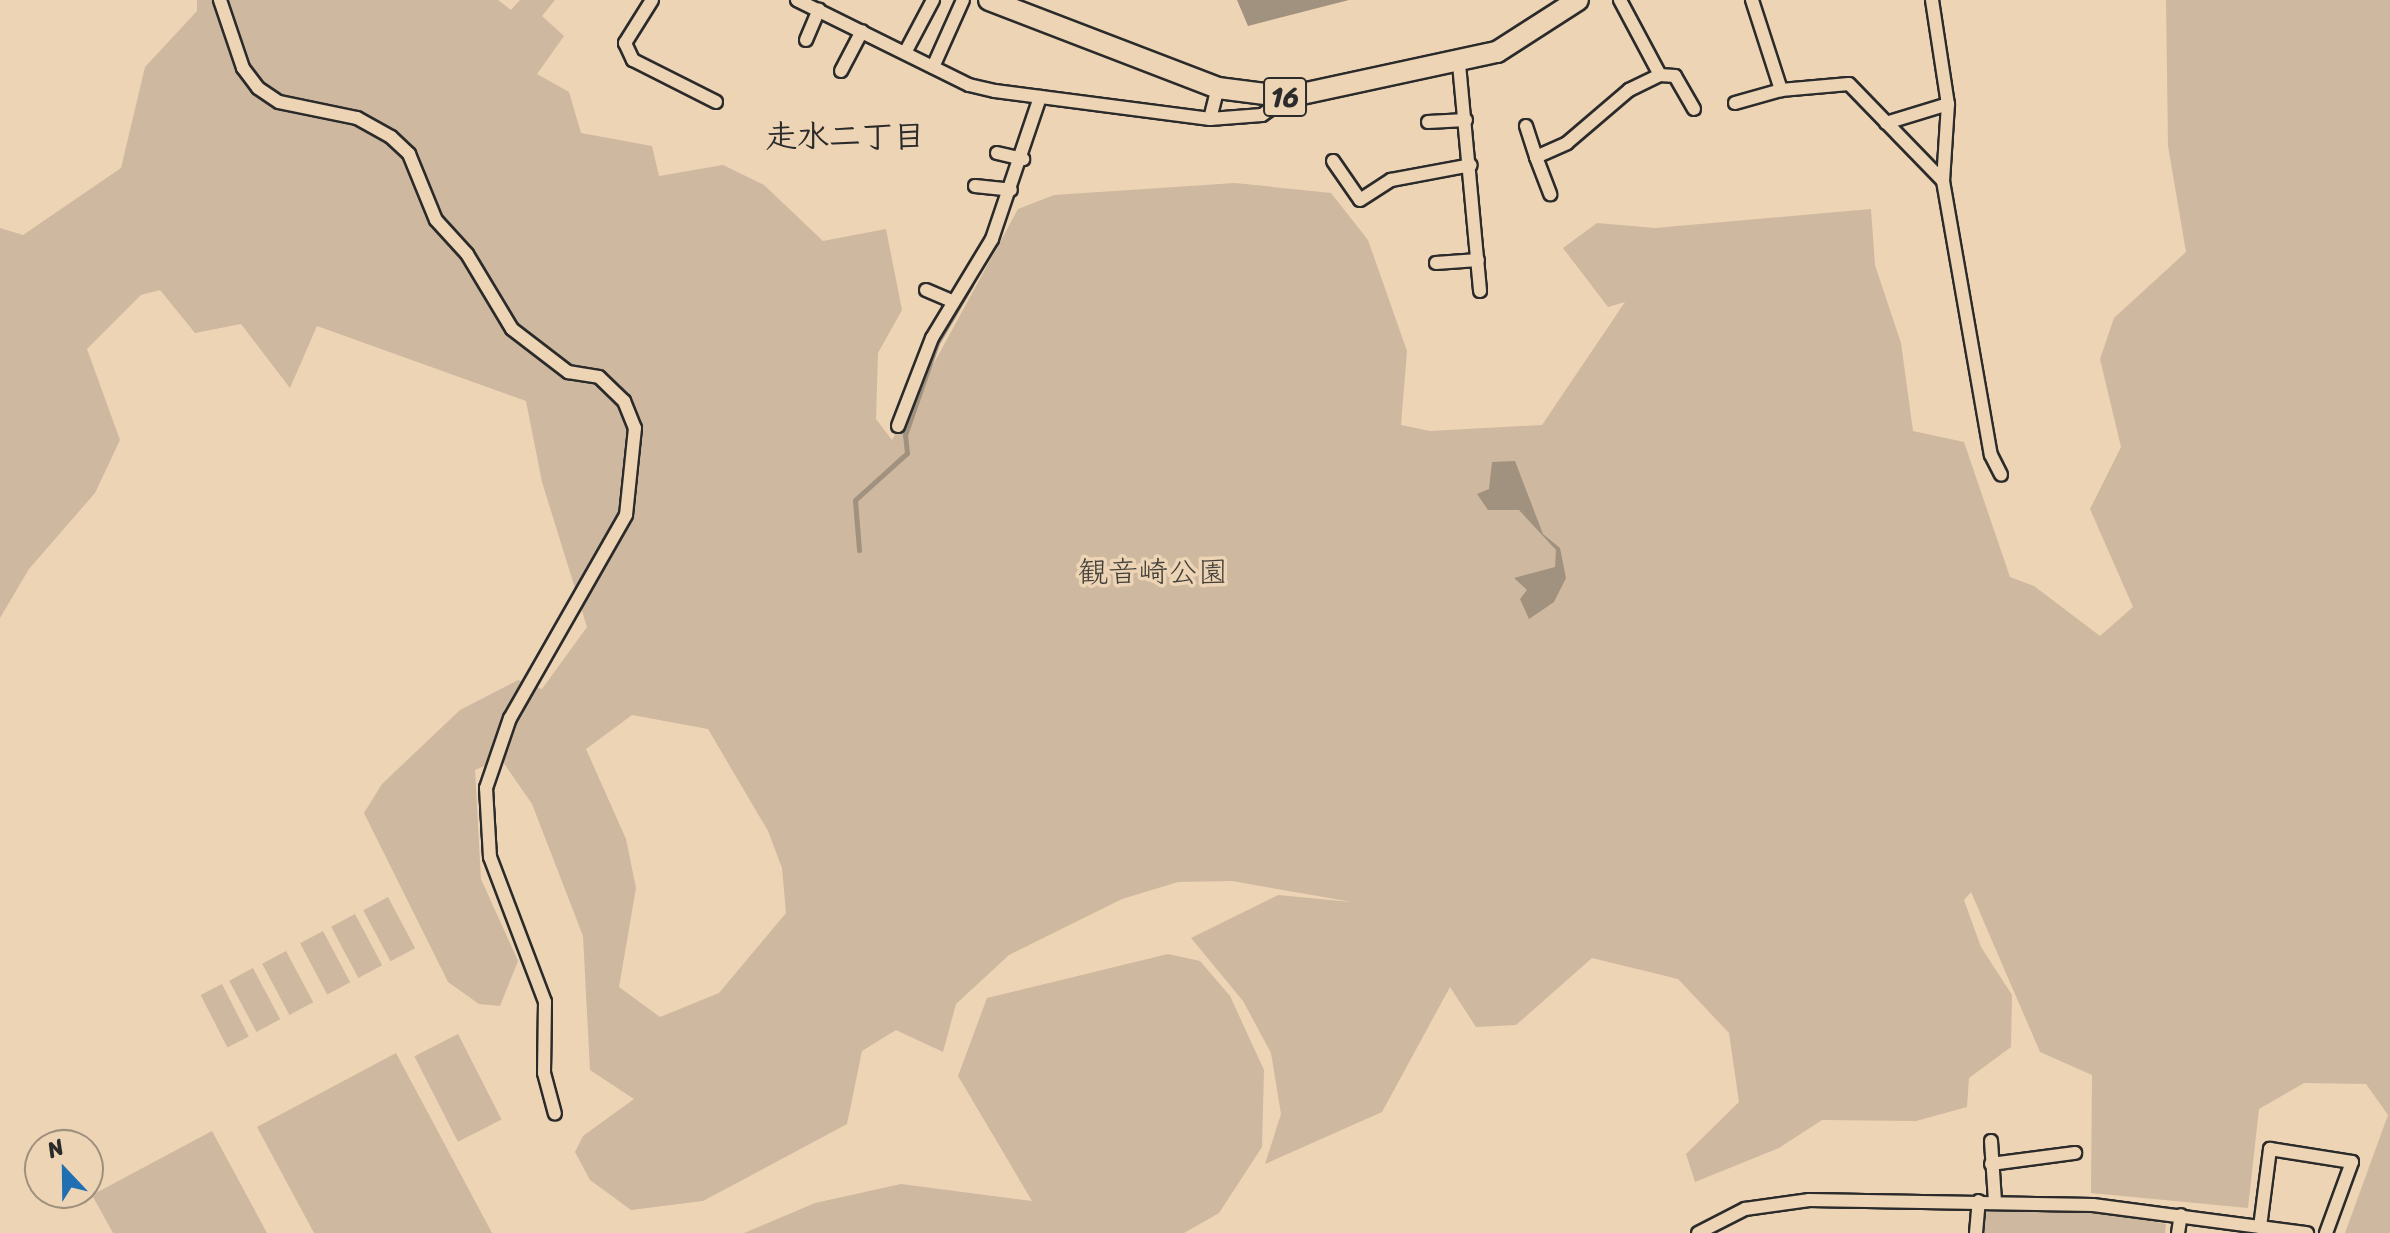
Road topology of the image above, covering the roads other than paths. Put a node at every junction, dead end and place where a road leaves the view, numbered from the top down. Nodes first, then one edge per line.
1 (220, 0) edge
2 (652, 0) edge
3 (797, 0) edge
4 (933, 0) edge
5 (963, 0) edge
6 (989, 0) edge
7 (1578, 0) edge
8 (1620, 0) edge
9 (1752, 0) edge
10 (1932, 0) edge
11 (819, 10) junction
12 (862, 31) junction
13 (806, 40) dead end
14 (906, 51) junction
15 (1459, 64) junction
16 (933, 67) junction
17 (841, 71) dead end
18 (1660, 75) junction
19 (1218, 88) junction
20 (1781, 90) junction
21 (1040, 97) junction
22 (1288, 97) junction
23 (716, 102) dead end
24 (1735, 103) dead end
25 (1948, 104) junction
26 (1694, 109) dead end
27 (1210, 119) junction
28 (1466, 120) junction
29 (1428, 122) dead end
30 (1886, 123) junction
31 (1526, 126) dead end
32 (997, 153) dead end
33 (1536, 157) junction
34 (1023, 159) junction
35 (1333, 161) dead end
36 (1471, 165) junction
37 (1943, 181) junction
38 (975, 186) dead end
39 (1011, 190) junction
40 (1550, 194) dead end
41 (1478, 260) junction
42 (1436, 263) dead end
43 (926, 290) dead end
44 (1480, 291) dead end
45 (952, 301) junction
46 (898, 426) dead end
47 (2001, 475) dead end
48 (555, 1114) dead end
49 (1991, 1141) dead end
50 (2075, 1153) dead end
51 (1991, 1164) junction
52 (1979, 1201) junction
53 (1995, 1201) junction
54 (2181, 1215) junction
55 (2260, 1227) junction
56 (1698, 1233) edge
57 (1976, 1233) edge
58 (2178, 1233) edge
59 (2307, 1233) edge
60 (2326, 1233) edge

1 - 48 street
2 - 23 street
3 - 11 street
4 - 14 street
5 - 16 street
6 - 19 highway, 16
7 - 15 highway, 16
8 - 18 street
9 - 20 street
10 - 25 street
11 - 12 street
11 - 13 street
12 - 14 street
12 - 17 street
14 - 16 street
15 - 22 highway, 16
15 - 28 street
16 - 21 street
18 - 26 street
18 - 33 street
19 - 22 highway, 16
19 - 27 street
20 - 24 street
20 - 30 street
21 - 27 street
21 - 34 street
22 - 27 street
25 - 30 street
25 - 37 street
28 - 29 street
28 - 36 street
30 - 37 street
31 - 33 street
32 - 34 street
33 - 40 street
34 - 39 street
35 - 36 street
36 - 41 street
37 - 47 street
38 - 39 street
39 - 45 street
41 - 42 street
41 - 44 street
43 - 45 street
45 - 46 street
49 - 51 street
50 - 51 street
51 - 53 street
52 - 53 street
52 - 56 street
52 - 57 street
53 - 54 street
54 - 55 street
54 - 58 street
55 - 59 street
55 - 60 street

